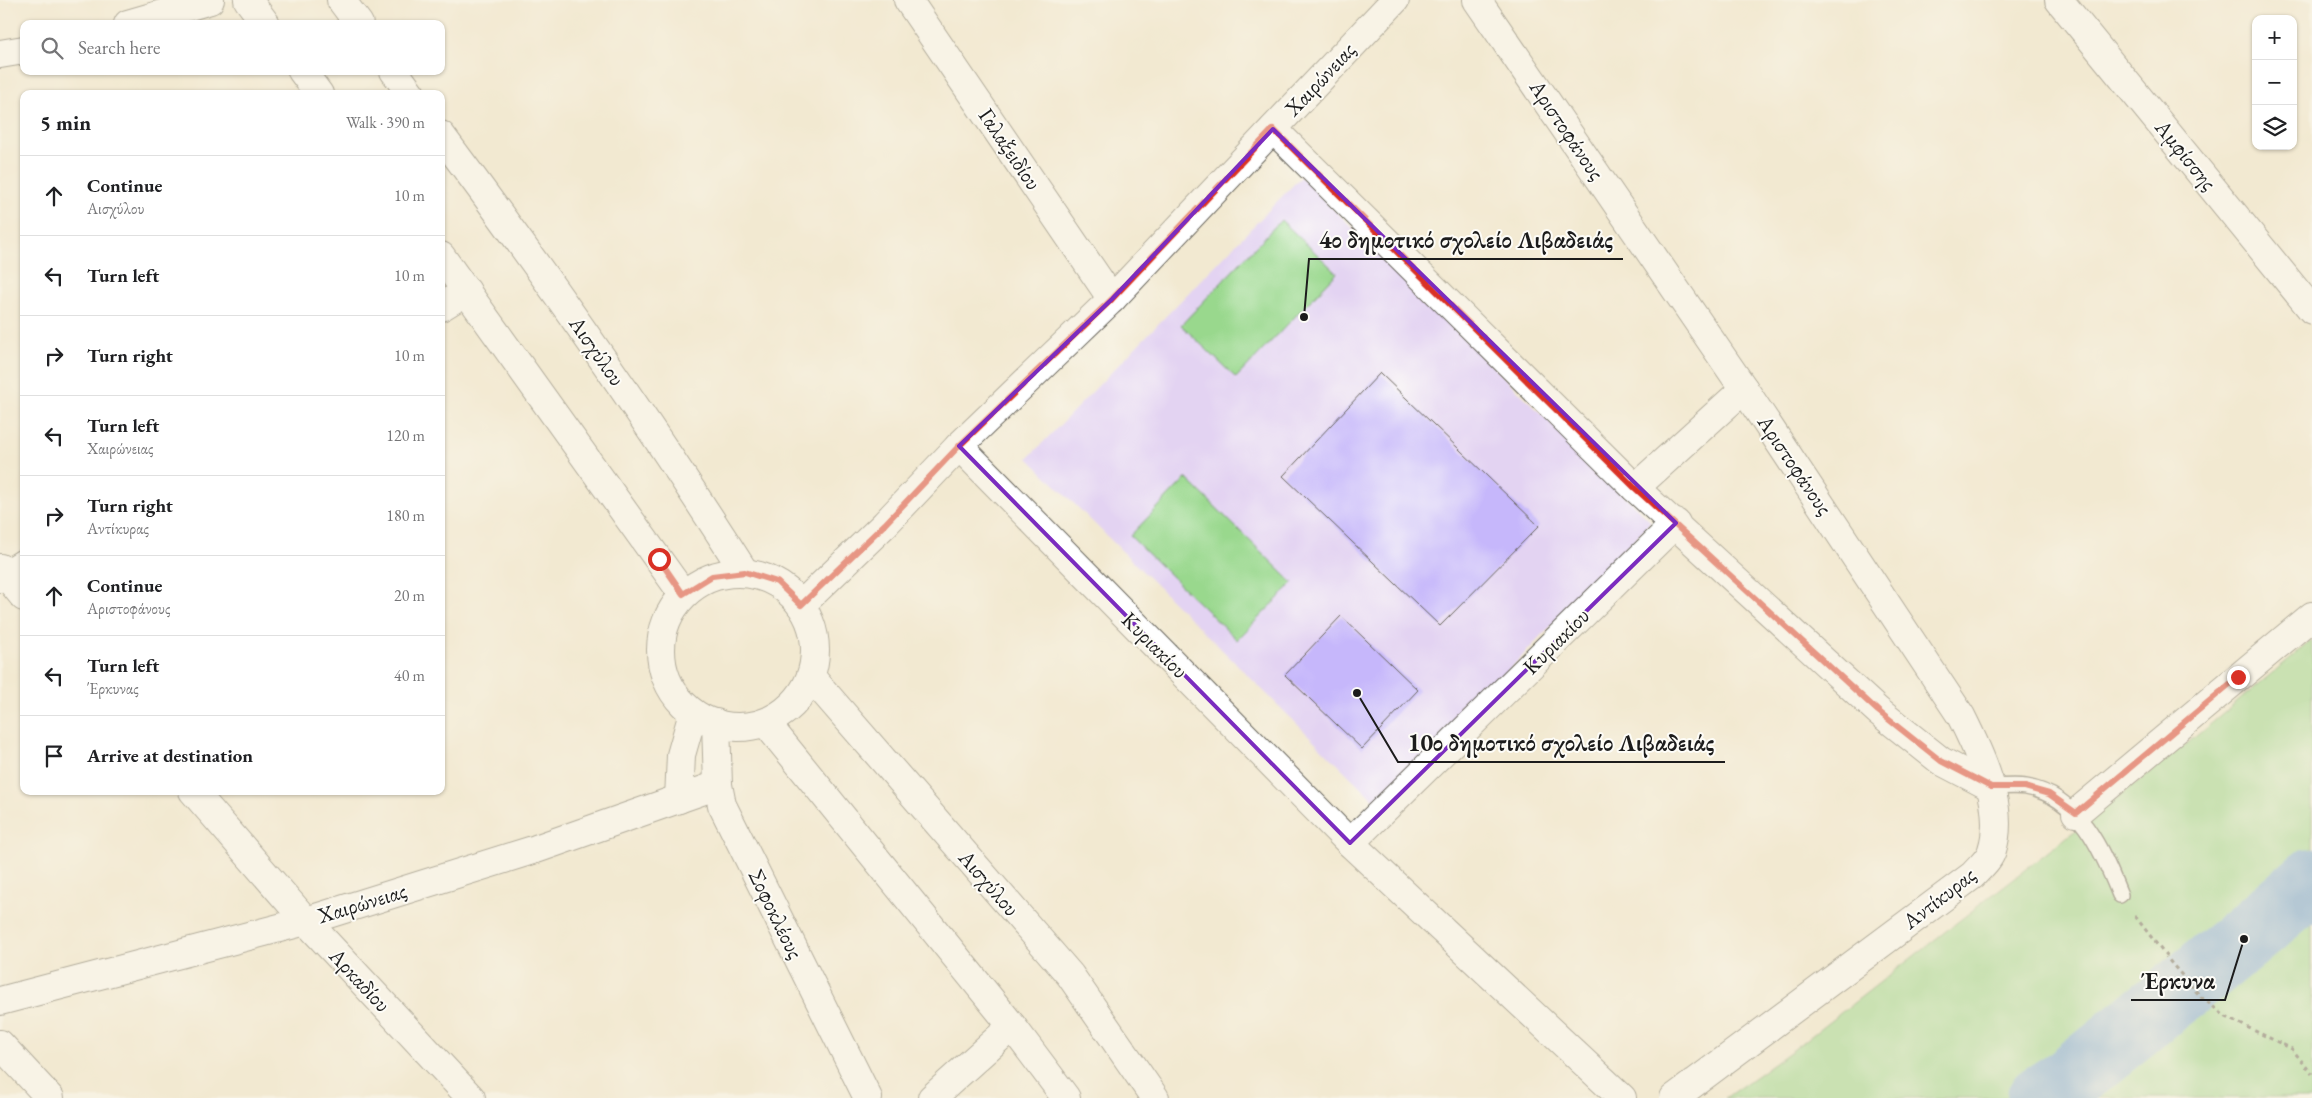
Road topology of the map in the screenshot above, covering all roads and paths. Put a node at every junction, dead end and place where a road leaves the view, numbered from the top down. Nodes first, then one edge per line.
1 (210, 0) edge
2 (248, 0) edge
3 (341, 0) edge
4 (908, 0) edge
5 (1395, 0) edge
6 (1477, 0) edge
7 (2059, 0) edge
8 (142, 20) edge
9 (263, 20) edge
10 (355, 20) edge
11 (20, 51) edge
12 (0, 54) edge
13 (305, 75) edge
14 (397, 75) edge
15 (316, 90) edge
16 (408, 90) edge
17 (1273, 129) junction
18 (445, 140) edge
19 (445, 261) edge
20 (467, 291) junction
21 (1112, 299) junction
22 (445, 305) edge
23 (2312, 310) edge
24 (1744, 389) junction
25 (959, 446) junction
26 (1635, 488) junction
27 (1676, 523) junction
28 (7, 571) edge
29 (745, 572) junction
30 (20, 591) edge
31 (683, 594) junction
32 (801, 605) junction
33 (2312, 616) edge
34 (811, 677) junction
35 (704, 718) junction
36 (766, 723) junction
37 (718, 785) junction
38 (1991, 787) junction
39 (196, 795) edge
40 (679, 799) junction
41 (2076, 813) junction
42 (1350, 844) junction
43 (2120, 895) dead end
44 (306, 921) junction
45 (2152, 940) dead end
46 (0, 1001) edge
47 (1012, 1026) junction
48 (0, 1044) edge
49 (2312, 1074) edge
50 (50, 1098) edge
51 (471, 1098) edge
52 (868, 1098) edge
53 (932, 1098) edge
54 (1066, 1098) edge
55 (1155, 1098) edge
56 (1622, 1098) edge
57 (1674, 1098) edge

1 - 8 street
2 - 9 street
3 - 10 street
4 - 21 street, Γαλαξειδίου
5 - 17 street, Χαιρώνειας
6 - 24 street, Αριστοφάνους
7 - 23 street, Αμφίσσης
11 - 12 street
13 - 15 street
14 - 16 street
17 - 21 street, Χαιρώνειας
17 - 26 street
18 - 29 street, Αισχύλου
19 - 20 street
20 - 22 street
20 - 31 street
21 - 25 street, Χαιρώνειας
24 - 26 street
24 - 38 street, Αριστοφάνους
25 - 32 street, Χαιρώνειας
25 - 42 street, Κυριακίου
26 - 27 street
27 - 38 street
27 - 42 street, Κυριακίου
28 - 30 street
29 - 31 street
29 - 32 street
31 - 35 street
32 - 34 street
33 - 41 street
34 - 36 street
34 - 55 street, Αισχύλου
35 - 36 street
35 - 37 street, Σοφοκλέους
35 - 40 street
36 - 47 street
37 - 40 street, Χαιρώνειας
37 - 52 street, Σοφοκλέους
38 - 41 lane
38 - 57 street, Αντίκυρας
39 - 44 street, Αρκαδίου
40 - 44 street, Χαιρώνειας
41 - 43 lane
42 - 56 street, Κυριακίου
44 - 46 street, Χαιρώνειας
44 - 51 street, Αρκαδίου
45 - 49 path
47 - 53 street
47 - 54 street
48 - 50 street

